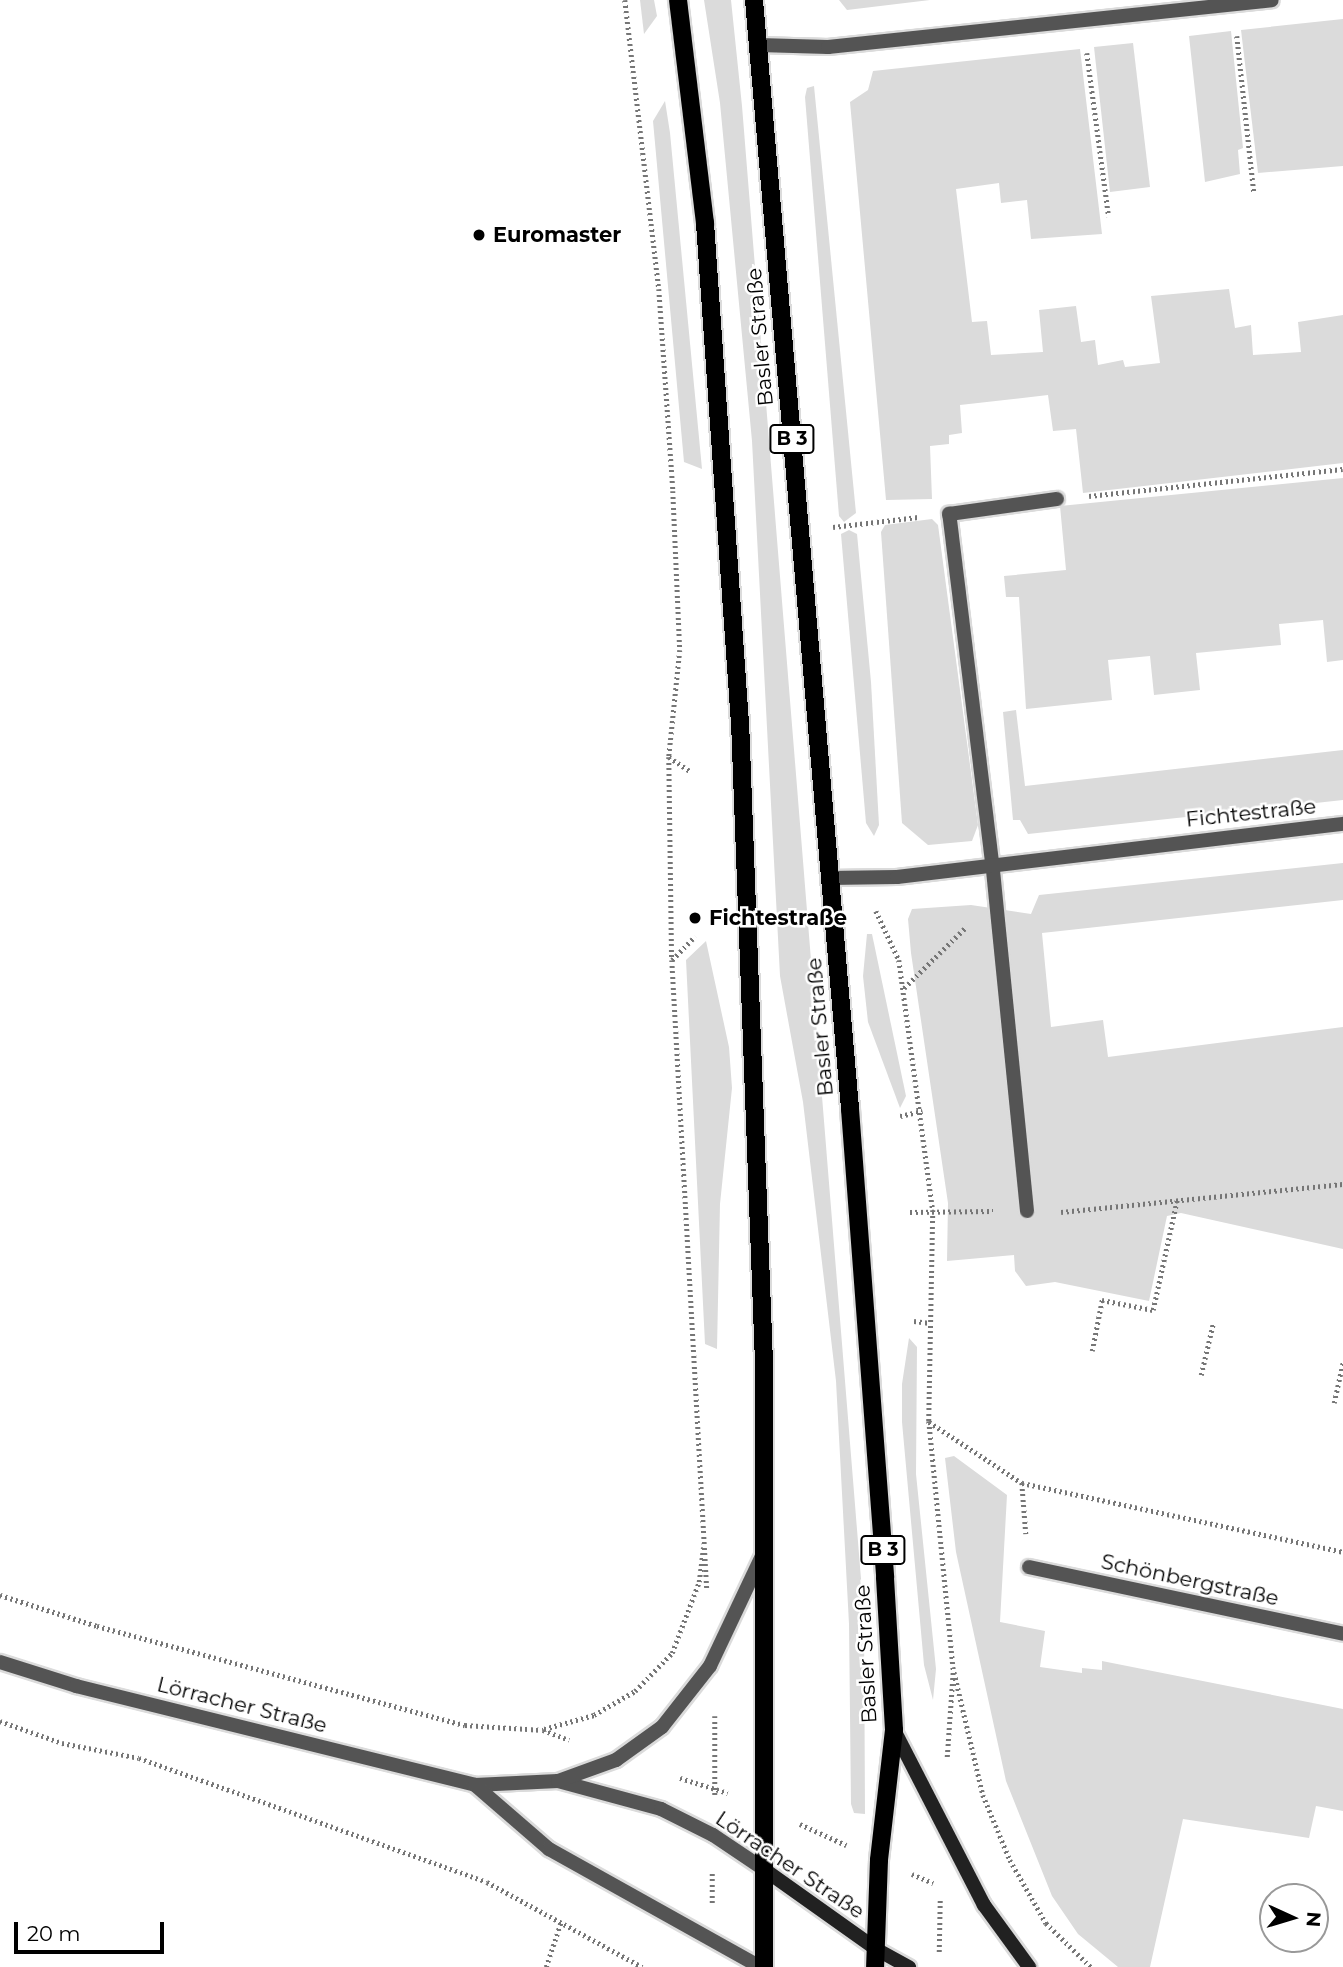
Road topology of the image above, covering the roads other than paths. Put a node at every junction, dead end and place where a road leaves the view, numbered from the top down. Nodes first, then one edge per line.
1 (678, 0) edge
2 (754, 0) edge
3 (1272, 0) edge
4 (759, 45) junction
5 (1057, 499) road end
6 (1343, 824) edge
7 (992, 862) junction
8 (829, 877) junction
9 (1027, 1211) road end
10 (768, 1544) junction
11 (1029, 1567) road end
12 (1343, 1634) edge
13 (0, 1662) edge
14 (894, 1730) junction
15 (558, 1782) junction
16 (475, 1785) junction
17 (765, 1870) junction
18 (875, 1958) edge
19 (762, 1967) edge
20 (909, 1967) edge
21 (1029, 1967) edge

1 - 10 main road
2 - 4 main road, Basler Straße / B 3
3 - 4 street
4 - 8 main road, Basler Straße / B 3
5 - 7 street
6 - 7 street, Fichtestraße
7 - 8 street, Fichtestraße
7 - 9 street
8 - 14 main road, Basler Straße / B 3
10 - 15 street
10 - 17 main road
11 - 12 street, Schönbergstraße
13 - 16 street, Lörracher Straße
14 - 18 main road, Basler Straße / B 3
14 - 21 main road
15 - 16 street, Lörracher Straße
15 - 17 street, Lörracher Straße
16 - 19 street, Lörracher Straße
17 - 18 main road, Lörracher Straße
17 - 19 main road
18 - 20 main road, Lörracher Straße

